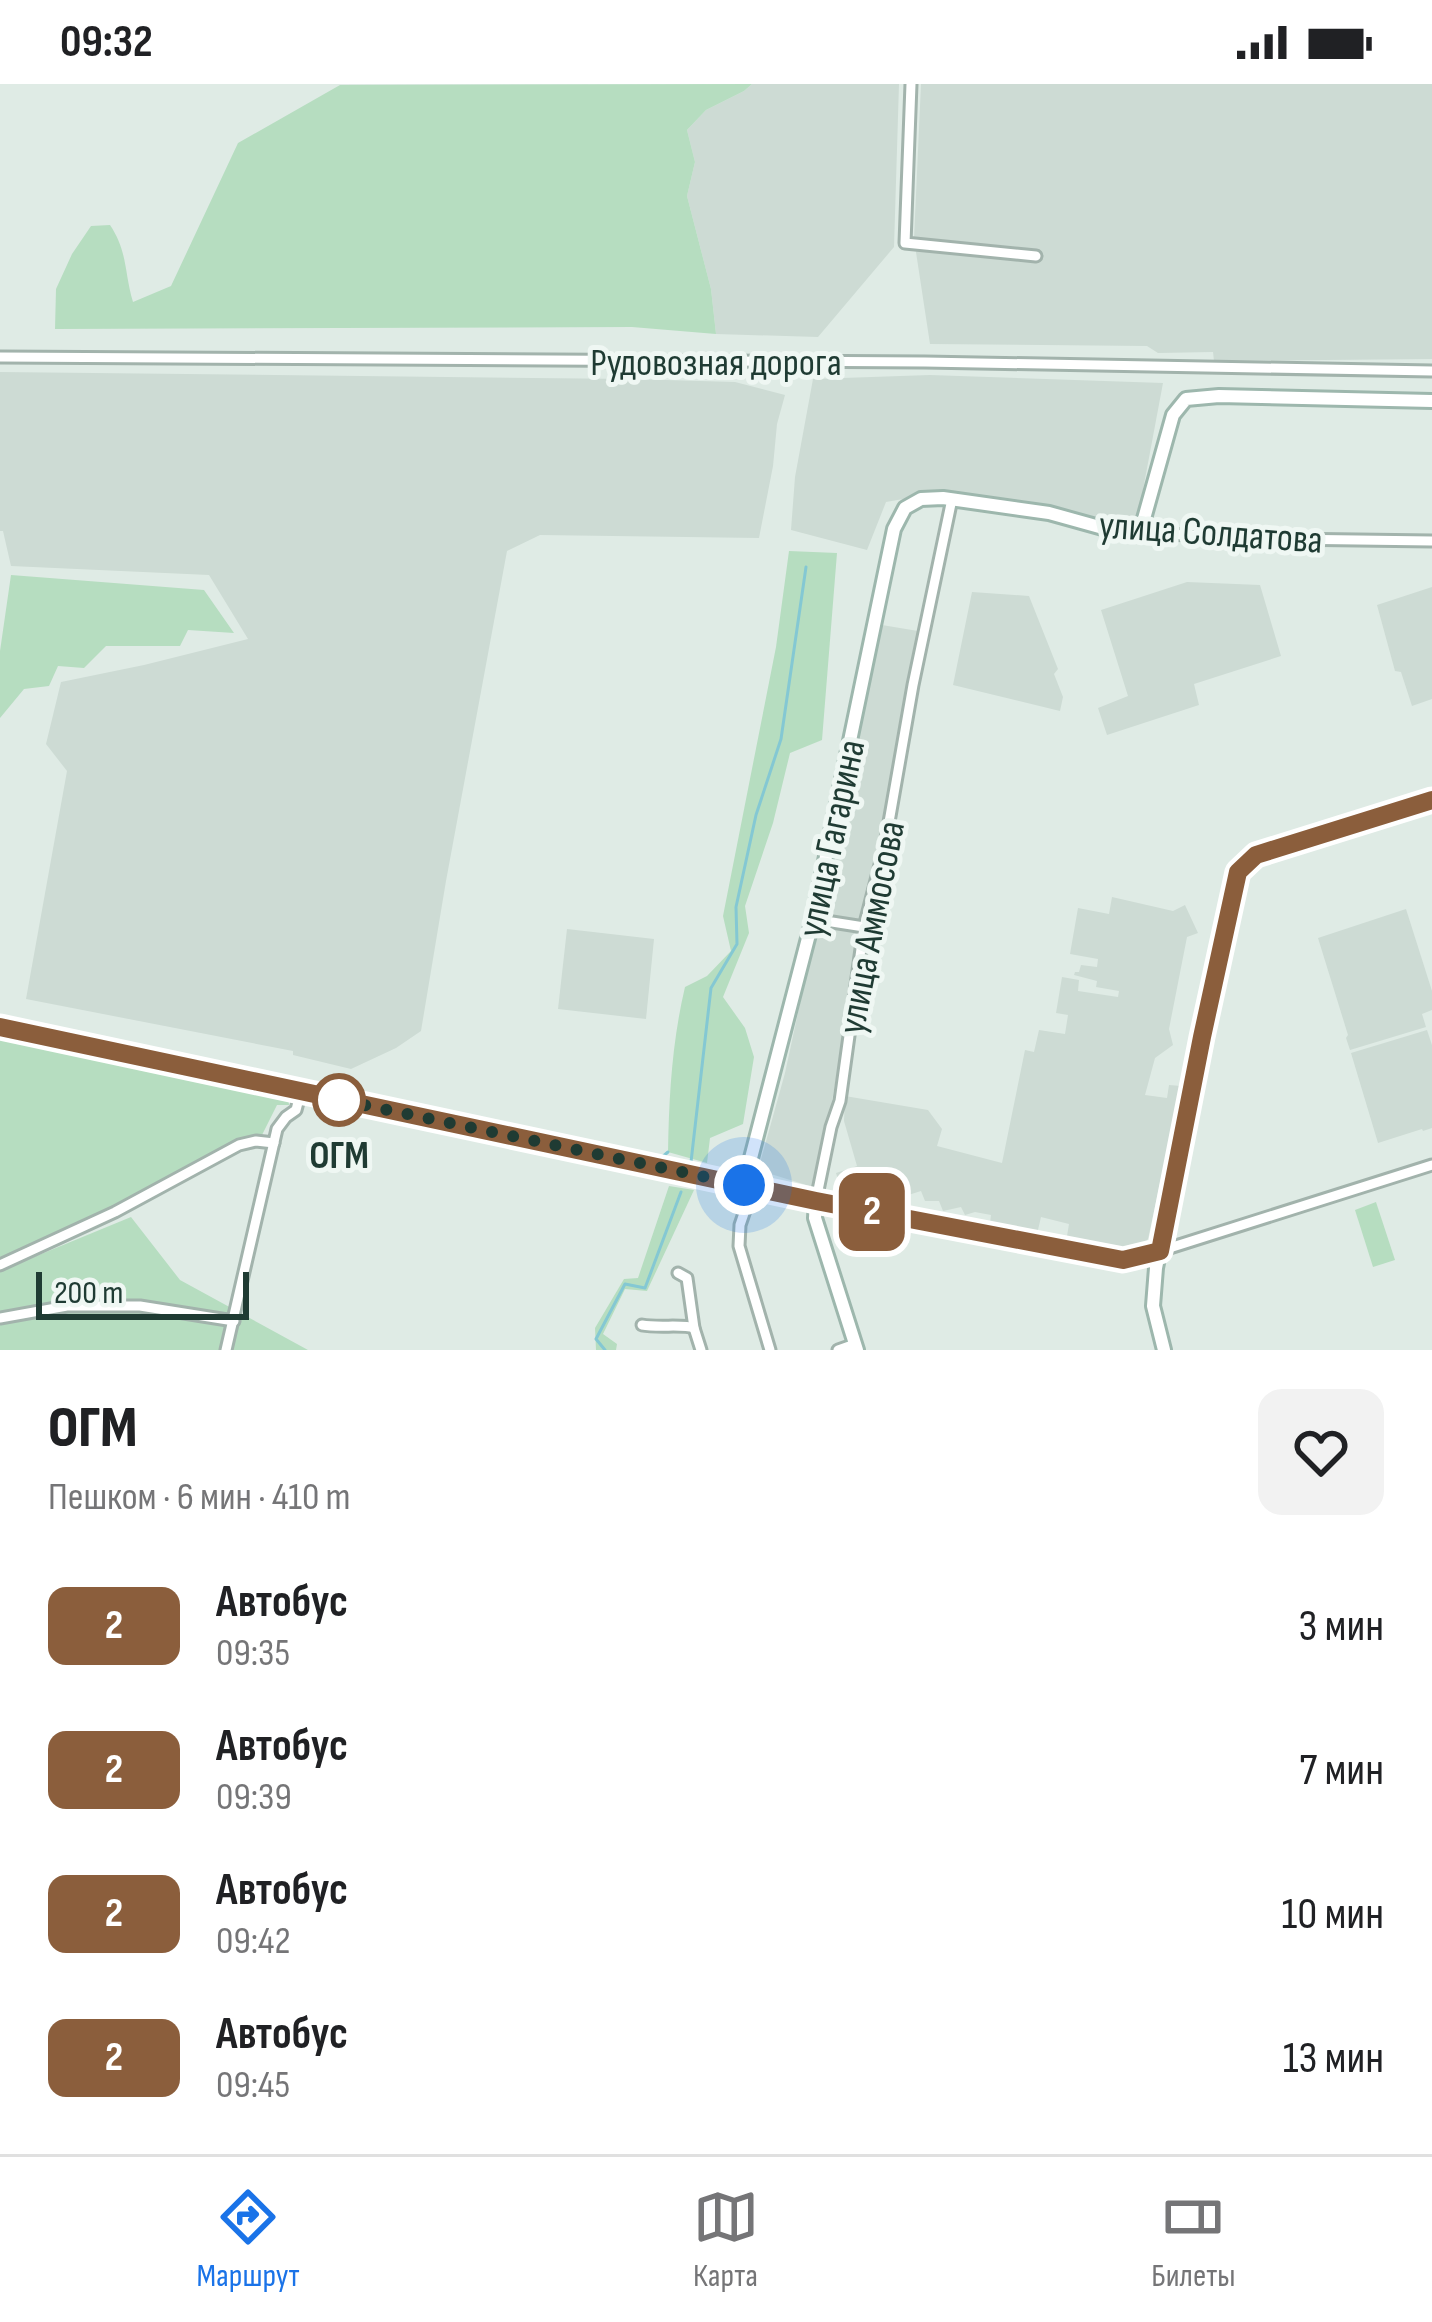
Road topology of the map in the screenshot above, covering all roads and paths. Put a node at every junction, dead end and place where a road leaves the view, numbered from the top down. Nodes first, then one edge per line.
1 (911, 84) edge
2 (1036, 256) dead end
3 (0, 357) edge
4 (1432, 371) edge
5 (1432, 401) edge
6 (921, 499) joint
7 (952, 499) junction
8 (1140, 533) junction
9 (1432, 541) edge
10 (1432, 800) edge
11 (813, 919) junction
12 (864, 927) junction
13 (0, 1027) edge
14 (302, 1091) junction
15 (274, 1143) junction
16 (1432, 1165) edge
17 (748, 1186) junction
18 (816, 1201) junction
19 (1160, 1251) junction
20 (0, 1265) edge
21 (678, 1273) dead end
22 (0, 1318) edge
23 (233, 1321) junction
24 (642, 1324) dead end
25 (694, 1328) junction
26 (856, 1347) edge
27 (226, 1350) edge
28 (700, 1350) edge
29 (770, 1350) edge
30 (838, 1350) edge
31 (1164, 1350) edge

1 - 2 street
3 - 4 street, Рудовозная дорога
5 - 8 street
6 - 7 street, улица Солдатова
6 - 11 street, улица Гагарина
7 - 8 street, улица Солдатова
7 - 12 street, улица Аммосова
8 - 9 street, улица Солдатова
10 - 19 street
11 - 12 street
11 - 17 street, улица Гагарина
12 - 18 street, улица Аммосова
13 - 14 street
14 - 15 street
14 - 17 street
15 - 20 street
15 - 23 street
16 - 19 street
17 - 18 street
17 - 29 street, улица Гагарина
18 - 19 street
18 - 26 street, улица Аммосова
19 - 31 street
21 - 25 street
22 - 23 street
23 - 27 street
24 - 25 street
25 - 28 street
26 - 30 street

